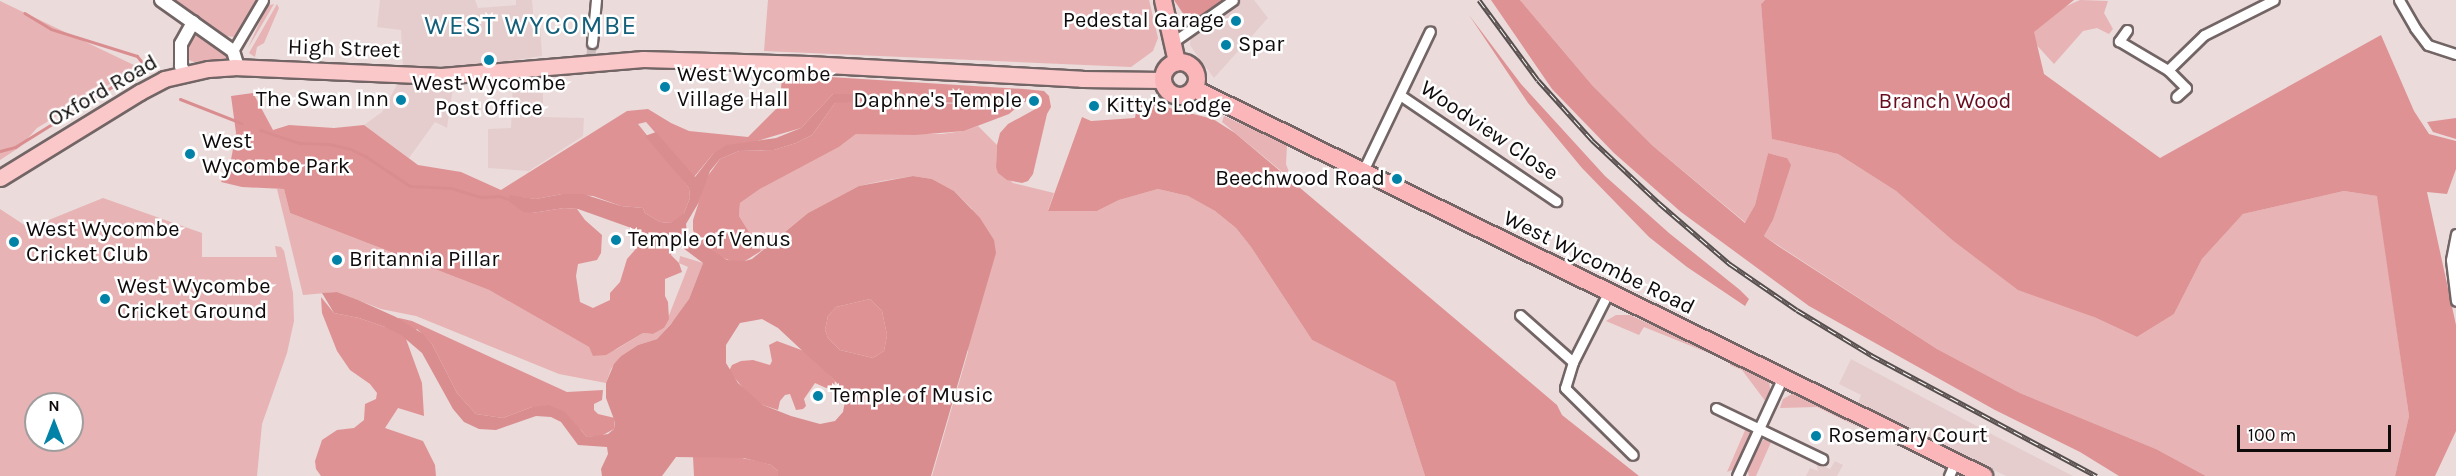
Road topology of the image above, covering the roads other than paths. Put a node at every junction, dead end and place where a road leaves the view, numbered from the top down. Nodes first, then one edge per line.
1 (161, 0) edge
2 (263, 0) edge
3 (596, 0) edge
4 (1163, 0) edge
5 (1233, 0) edge
6 (2274, 0) edge
7 (2399, 0) edge
8 (194, 22) junction
9 (2127, 30) dead end
10 (1430, 31) dead end
11 (1173, 42) junction
12 (592, 43) tunnel mouth
13 (233, 51) junction
14 (2456, 54) edge
15 (1177, 62) junction
16 (237, 67) junction
17 (2168, 70) junction
18 (184, 72) junction
19 (1163, 80) junction
20 (1195, 89) junction
21 (1400, 95) junction
22 (2176, 97) dead end
23 (1362, 173) junction
24 (0, 178) edge
25 (1556, 201) dead end
26 (2456, 234) edge
27 (1608, 293) junction
28 (2456, 301) edge
29 (1520, 315) dead end
30 (1573, 362) junction
31 (1782, 379) junction
32 (1716, 408) dead end
33 (1759, 429) junction
34 (1633, 455) dead end
35 (1822, 459) dead end
36 (1952, 469) edge
37 (1737, 476) edge
38 (1984, 476) edge

1 - 8 street
2 - 13 street
3 - 12 street
4 - 11 highway
5 - 11 street
6 - 17 street
7 - 14 street
8 - 13 street
8 - 18 street
9 - 17 street
10 - 21 street
11 - 15 highway
13 - 16 street
15 - 19 highway
15 - 20 highway
16 - 18 main road, Oxford Road
16 - 19 main road, High Street
17 - 22 street
18 - 24 main road, Oxford Road
19 - 20 highway
20 - 23 highway, West Wycombe Road
21 - 23 street
21 - 25 street, Woodview Close
23 - 27 highway, West Wycombe Road
26 - 28 street
27 - 30 street
27 - 31 highway, West Wycombe Road
29 - 30 street
30 - 34 street
31 - 33 street
31 - 36 highway, West Wycombe Road
32 - 33 street
33 - 35 street
33 - 37 street
36 - 38 highway, West Wycombe Road

